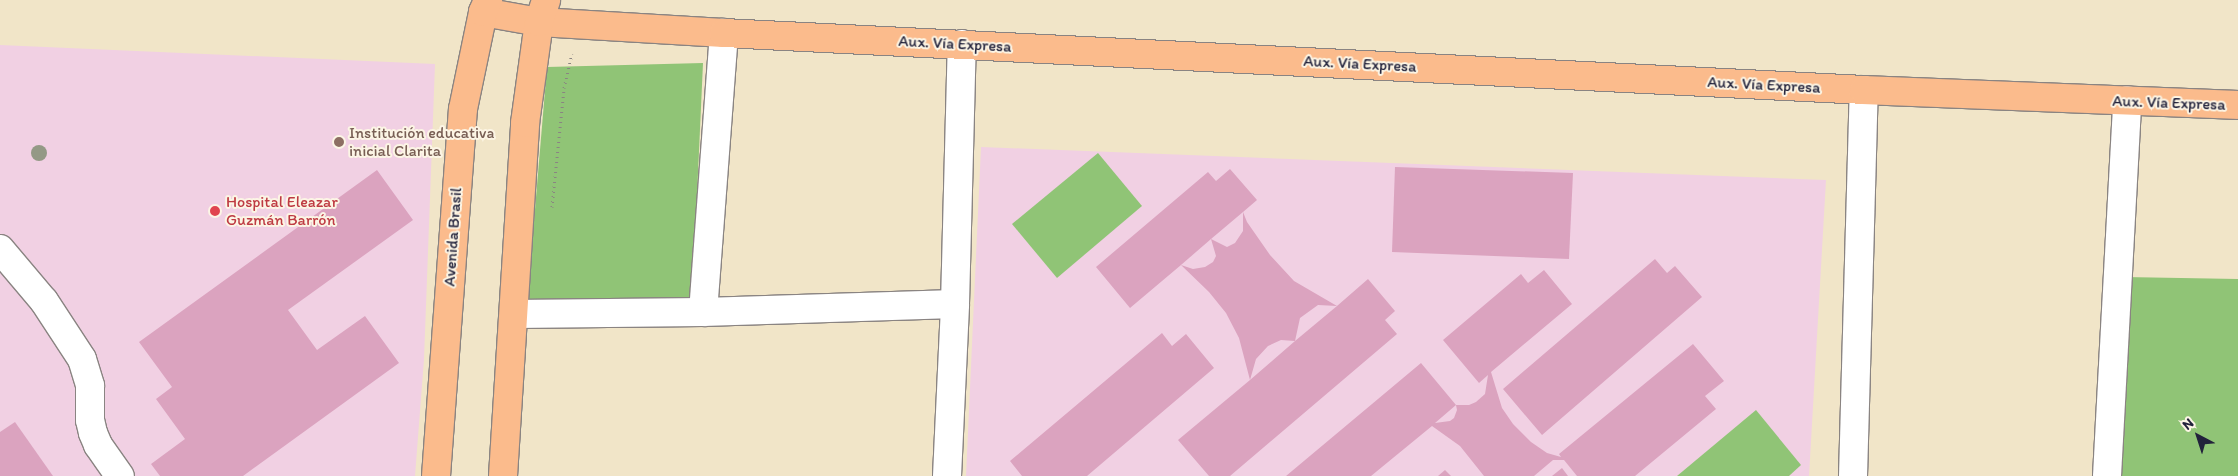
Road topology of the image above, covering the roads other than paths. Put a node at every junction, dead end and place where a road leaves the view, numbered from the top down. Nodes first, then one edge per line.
1 (485, 6) edge
2 (542, 11) edge
3 (724, 33) junction
4 (962, 44) junction
5 (1864, 90) junction
6 (2128, 101) junction
7 (2238, 105) edge
8 (0, 249) edge
9 (955, 304) junction
10 (703, 312) junction
11 (514, 314) junction
12 (120, 476) edge
13 (436, 476) edge
14 (503, 476) edge
15 (947, 476) edge
16 (1853, 476) edge
17 (2107, 476) edge

1 - 2 main road, Aux. Vía Expresa
1 - 13 main road, Avenida Brasil
2 - 3 main road, Aux. Vía Expresa
2 - 11 main road
3 - 4 main road, Aux. Vía Expresa
3 - 10 street
4 - 5 main road, Aux. Vía Expresa
4 - 9 street
5 - 6 main road, Aux. Vía Expresa
5 - 16 street
6 - 7 main road, Aux. Vía Expresa
6 - 17 street
8 - 12 street
9 - 10 street
9 - 15 street
10 - 11 street
11 - 14 main road

